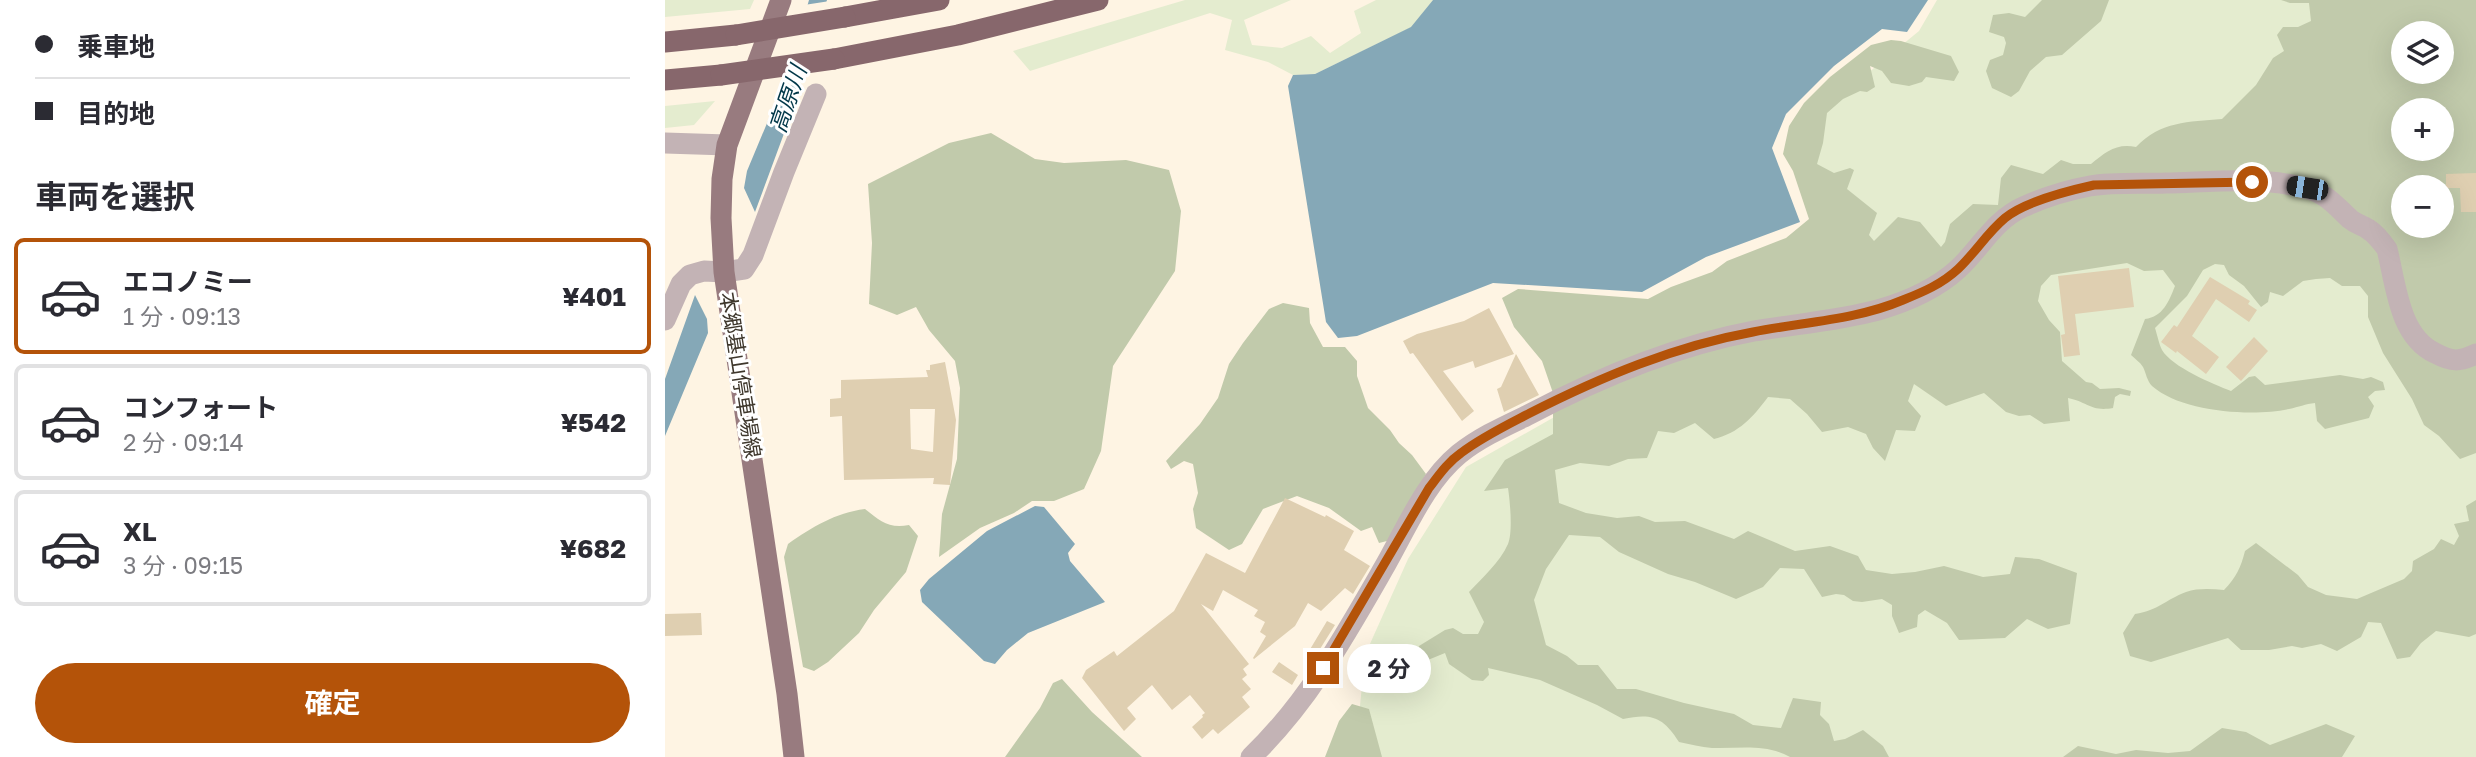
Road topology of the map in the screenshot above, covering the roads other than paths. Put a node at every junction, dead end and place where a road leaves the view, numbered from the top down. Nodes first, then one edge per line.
1 (781, 0) edge
2 (939, 0) edge
3 (1098, 0) edge
4 (665, 42) edge
5 (665, 80) edge
6 (815, 94) dead end
7 (665, 144) edge
8 (727, 145) junction
9 (724, 272) junction
10 (665, 320) edge
11 (2476, 354) edge
12 (794, 757) edge
13 (1251, 757) edge

1 - 8 main road, 本郷基山停車場線
2 - 4 highway, bridge
3 - 5 highway, bridge
6 - 9 street
7 - 8 street
8 - 9 main road, 本郷基山停車場線
9 - 10 street
9 - 12 main road, 本郷基山停車場線
11 - 13 street

